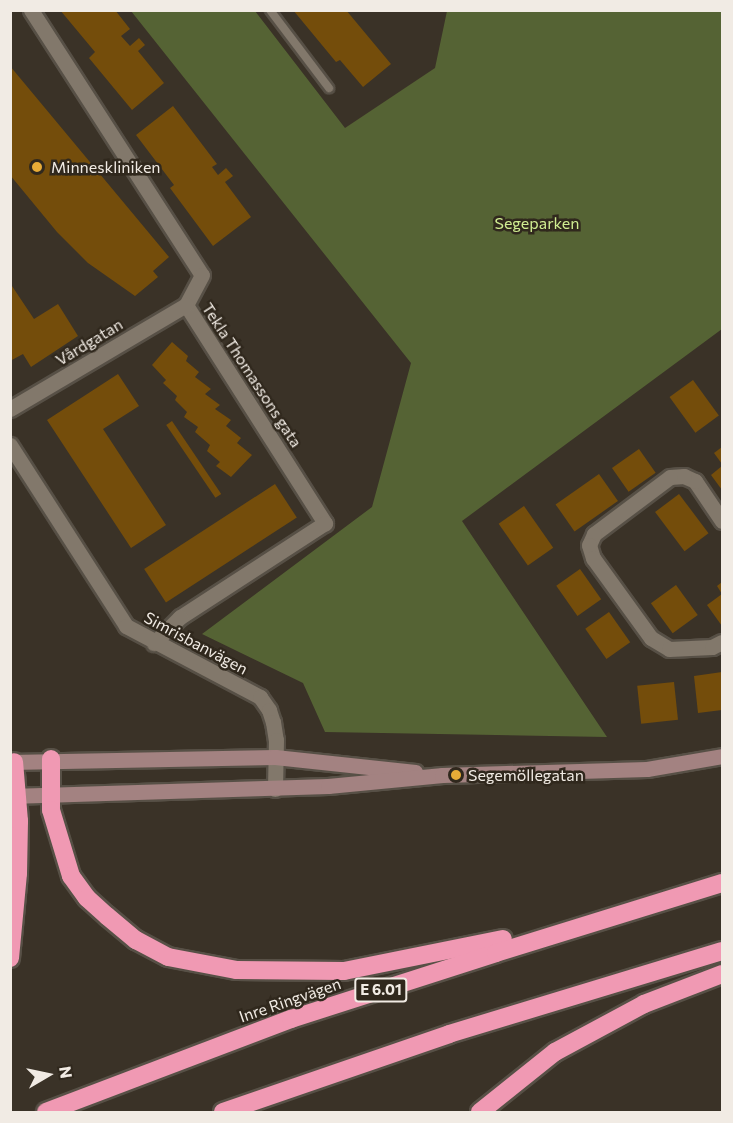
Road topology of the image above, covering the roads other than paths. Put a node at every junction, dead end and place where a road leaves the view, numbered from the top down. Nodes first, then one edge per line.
1 (31, 10) edge
2 (270, 10) edge
3 (329, 88) dead end
4 (186, 305) junction
5 (10, 409) edge
6 (10, 445) edge
7 (723, 520) edge
8 (723, 642) edge
9 (154, 643) junction
10 (723, 756) edge
11 (275, 757) junction
12 (51, 759) junction
13 (12, 762) edge
14 (442, 775) junction
15 (275, 789) junction
16 (14, 796) edge
17 (51, 796) junction
18 (723, 883) edge
19 (628, 912) junction
20 (723, 951) edge
21 (10, 958) edge
22 (723, 974) edge
23 (46, 1113) edge
24 (223, 1113) edge
25 (480, 1113) edge

1 - 4 street, Tekla Thomassons gata
2 - 3 lane
4 - 5 street, Vårdgatan
4 - 9 street, Tekla Thomassons gata
6 - 9 street, Simrisbanvägen
7 - 8 street
9 - 11 street, Simrisbanvägen
10 - 14 street
11 - 12 street
11 - 14 street
11 - 15 street, Simrisbanvägen
12 - 13 street
12 - 17 highway
13 - 16 highway
14 - 15 street
15 - 17 street
16 - 17 street
16 - 21 highway
17 - 19 highway
18 - 19 highway, Inre Ringvägen / E 6.01
19 - 23 highway, Inre Ringvägen / E 6.01
20 - 24 highway
22 - 25 highway

